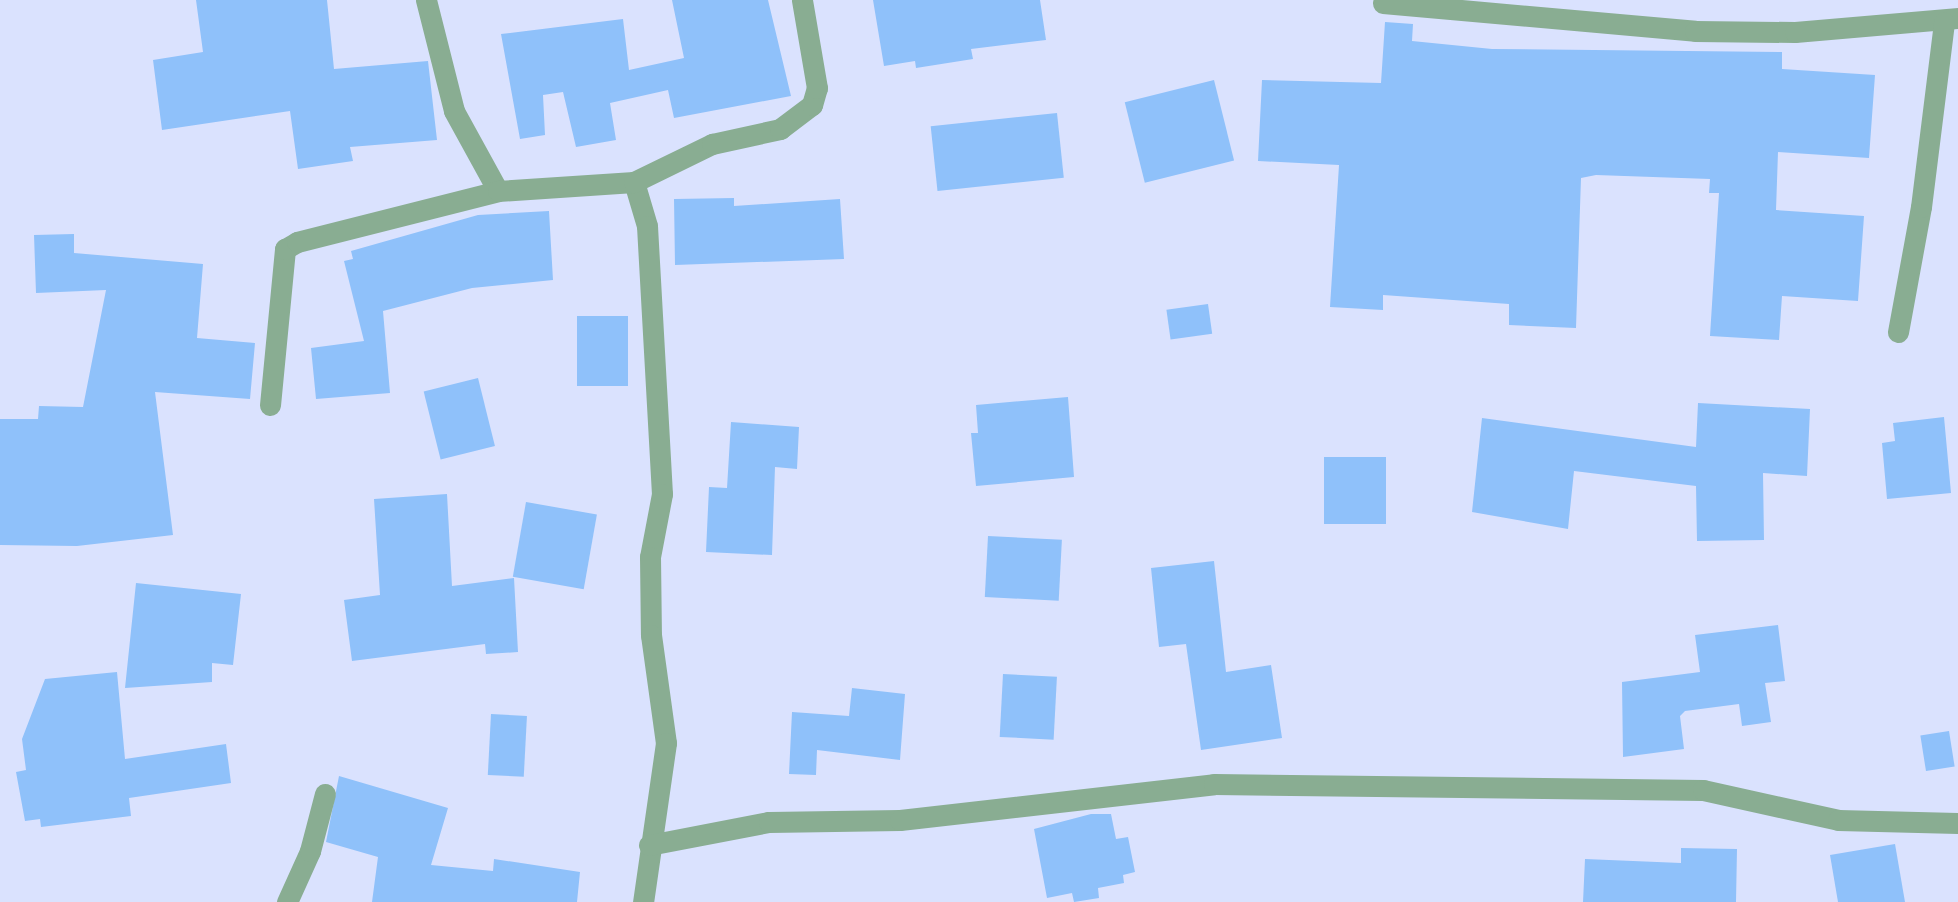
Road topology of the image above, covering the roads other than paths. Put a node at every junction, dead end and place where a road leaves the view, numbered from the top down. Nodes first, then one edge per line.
1 (426, 0) edge
2 (802, 0) edge
3 (1383, 3) dead end
4 (1951, 20) edge
5 (634, 183) junction
6 (498, 191) junction
7 (1898, 332) dead end
8 (270, 405) dead end
9 (325, 794) dead end
10 (1958, 823) edge
11 (649, 845) junction
12 (287, 902) edge
13 (643, 902) edge

1 - 6 street
2 - 5 street
3 - 4 street
4 - 7 street
5 - 6 street
5 - 11 street
6 - 8 street
9 - 12 street
10 - 11 street
11 - 13 street

